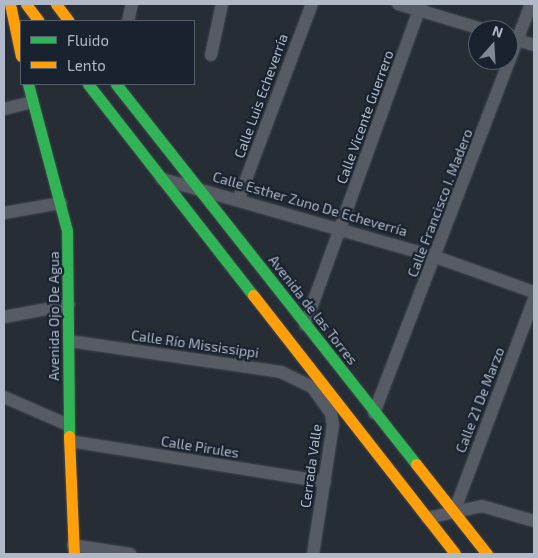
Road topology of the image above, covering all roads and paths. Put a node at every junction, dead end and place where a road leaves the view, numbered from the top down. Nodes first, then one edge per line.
1 (10, 4) edge
2 (26, 4) edge
3 (56, 4) edge
4 (132, 4) edge
5 (222, 4) edge
6 (312, 4) edge
7 (398, 4) edge
8 (531, 4) edge
9 (420, 7) edge
10 (38, 20) edge
11 (68, 20) edge
12 (128, 20) edge
13 (468, 24) edge
14 (518, 29) edge
15 (518, 40) edge
16 (534, 45) edge
17 (20, 51) edge
18 (211, 55) dead end
19 (502, 70) edge
20 (28, 85) edge
21 (89, 85) edge
22 (117, 85) edge
23 (32, 102) junction
24 (4, 109) edge
25 (162, 179) junction
26 (194, 186) junction
27 (239, 198) junction
28 (62, 203) junction
29 (4, 213) edge
30 (341, 228) junction
31 (436, 257) junction
32 (534, 292) edge
33 (534, 299) edge
34 (68, 305) junction
35 (4, 317) edge
36 (305, 325) junction
37 (69, 341) junction
38 (312, 387) joint
39 (4, 397) edge
40 (374, 413) junction
41 (68, 425) junction
42 (70, 441) junction
43 (325, 482) junction
44 (454, 512) junction
45 (426, 518) junction
46 (534, 522) edge
47 (74, 550) edge
48 (130, 554) edge
49 (313, 554) edge
50 (455, 554) edge
51 (487, 554) edge

1 - 17 main road
2 - 10 main road
3 - 11 main road
4 - 12 street
5 - 18 street
6 - 27 street, Calle Luis Echeverría
7 - 9 street
8 - 14 street, Calle Francisco I. Madero
9 - 13 street
9 - 30 street, Calle Vicente Guerrero
15 - 16 street
19 - 31 street, Calle Francisco I. Madero
20 - 23 main road, Avenida Ojo De Agua
21 - 25 main road
22 - 26 main road, Avenida de las Torres
23 - 24 street
23 - 28 main road, Avenida Ojo De Agua
25 - 26 street, Calle Esther Zuno De Echeverría
25 - 45 main road
26 - 27 street, Calle Esther Zuno De Echeverría
26 - 36 main road, Avenida de las Torres
27 - 30 street, Calle Esther Zuno De Echeverría
28 - 29 street
28 - 34 main road, Avenida Ojo De Agua
30 - 31 street, Calle Esther Zuno De Echeverría
30 - 36 street, Calle Vicente Guerrero
31 - 32 street, Calle Esther Zuno De Echeverría
31 - 40 street, Calle Francisco I. Madero
33 - 44 street, Calle 21 De Marzo
34 - 35 street
34 - 37 main road, Avenida Ojo De Agua
36 - 40 main road, Avenida de las Torres
37 - 38 street, Calle Río Mississippi
37 - 41 main road, Avenida Ojo De Agua
38 - 43 street, Cerrada Valle
39 - 41 street
40 - 44 main road, Avenida de las Torres
41 - 42 main road, Avenida Ojo De Agua
42 - 43 street, Calle Pirules
42 - 47 main road, Avenida Ojo De Agua
43 - 49 street, Cerrada Valle
44 - 45 street
44 - 46 street
44 - 51 main road, Avenida de las Torres
45 - 50 main road
47 - 48 street

